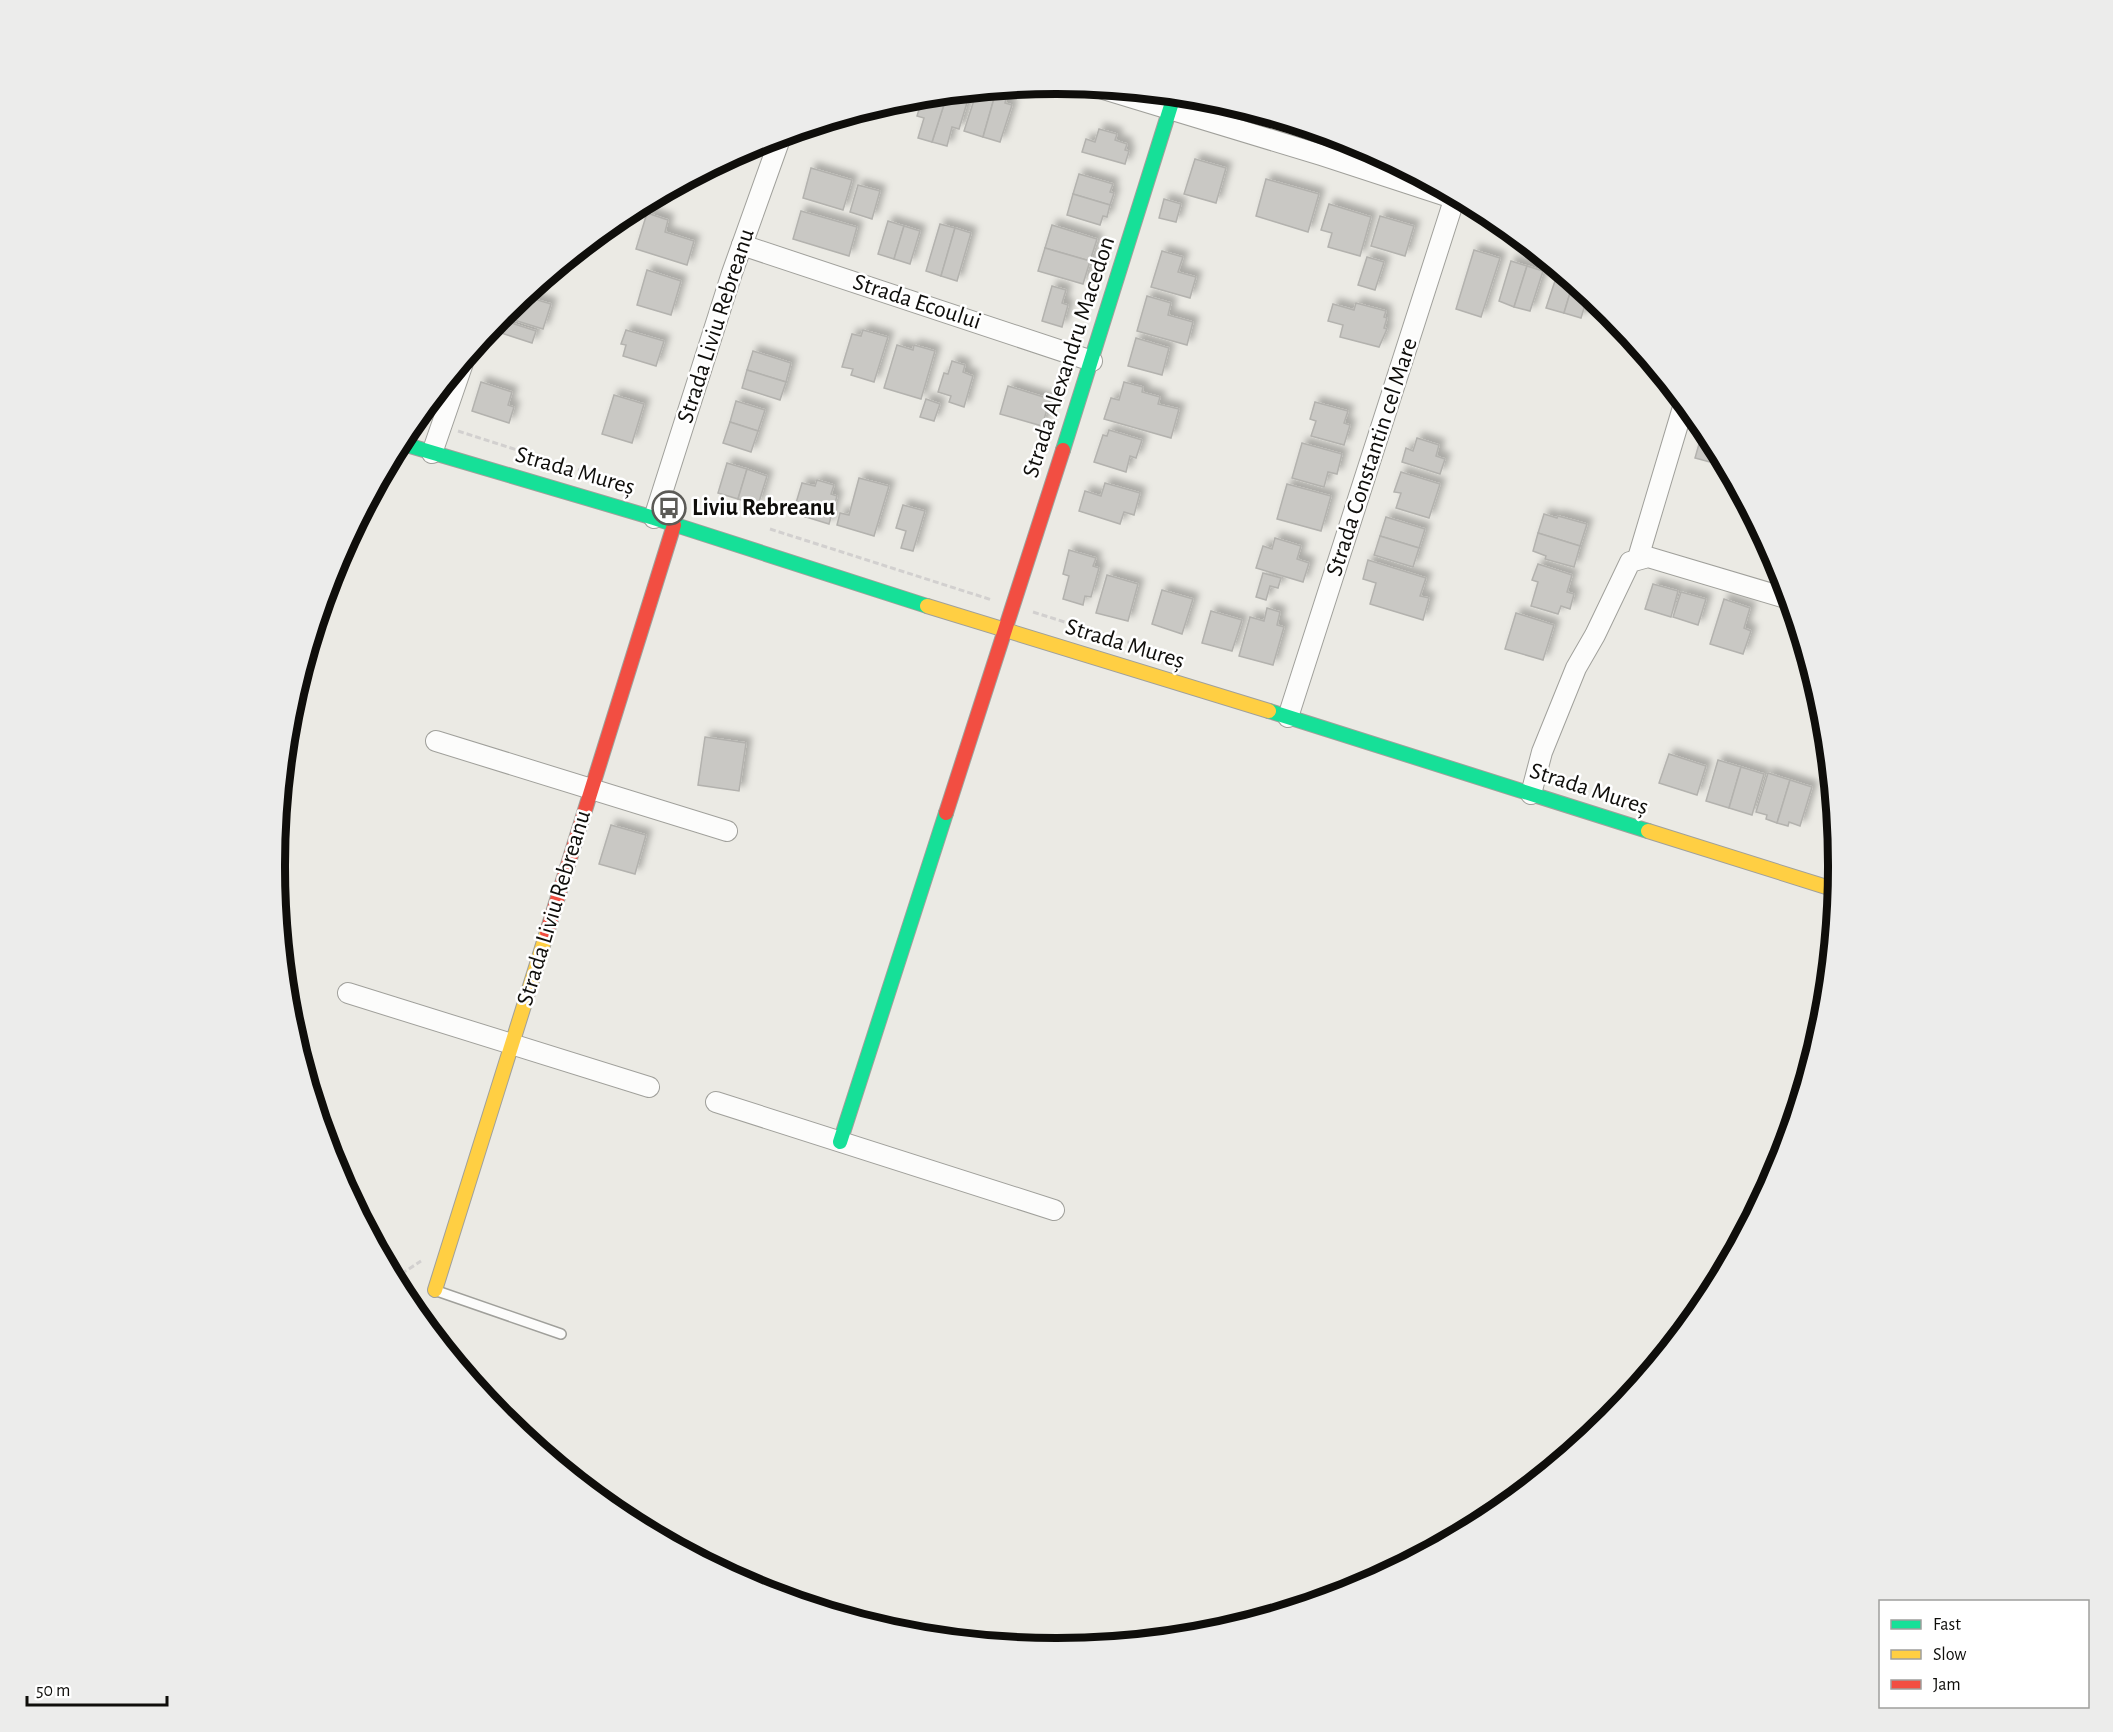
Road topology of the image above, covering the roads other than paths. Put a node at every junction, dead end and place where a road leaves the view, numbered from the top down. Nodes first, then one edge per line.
1 (1172, 103) edge
2 (1180, 105) edge
3 (777, 147) edge
4 (1421, 186) edge
5 (1456, 207) edge
6 (742, 245) junction
7 (1092, 361) junction
8 (456, 382) edge
9 (1681, 413) edge
10 (409, 446) edge
11 (432, 453) junction
12 (654, 518) junction
13 (674, 525) junction
14 (1638, 558) junction
15 (1779, 596) edge
16 (1004, 631) junction
17 (1288, 717) junction
18 (436, 741) dead end
19 (591, 789) junction
20 (1531, 794) junction
21 (728, 831) dead end
22 (1827, 887) edge
23 (348, 993) dead end
24 (512, 1044) junction
25 (649, 1087) dead end
26 (716, 1102) dead end
27 (840, 1142) junction
28 (1054, 1210) dead end
29 (435, 1290) joint
30 (561, 1334) dead end

1 - 7 street, Strada Alexandru Macedon
2 - 4 street
3 - 6 street, Strada Liviu Rebreanu
5 - 17 street, Strada Constantin cel Mare
6 - 7 street, Strada Ecoului
6 - 12 street, Strada Liviu Rebreanu
7 - 16 street, Strada Alexandru Macedon
8 - 11 street
9 - 14 street
10 - 11 street, Strada Mureș
11 - 12 street, Strada Mureș
12 - 13 street, Strada Mureș
13 - 16 street, Strada Mureș
13 - 19 street, Strada Liviu Rebreanu
14 - 15 street
14 - 20 street
16 - 17 street, Strada Mureș
16 - 27 street, Strada Alexandru Macedon
17 - 20 street, Strada Mureș
18 - 19 street
19 - 21 street
19 - 24 street, Strada Liviu Rebreanu
20 - 22 street, Strada Mureș
23 - 24 street
24 - 25 street
24 - 29 street, Strada Liviu Rebreanu
26 - 27 street
27 - 28 street
29 - 30 lane

